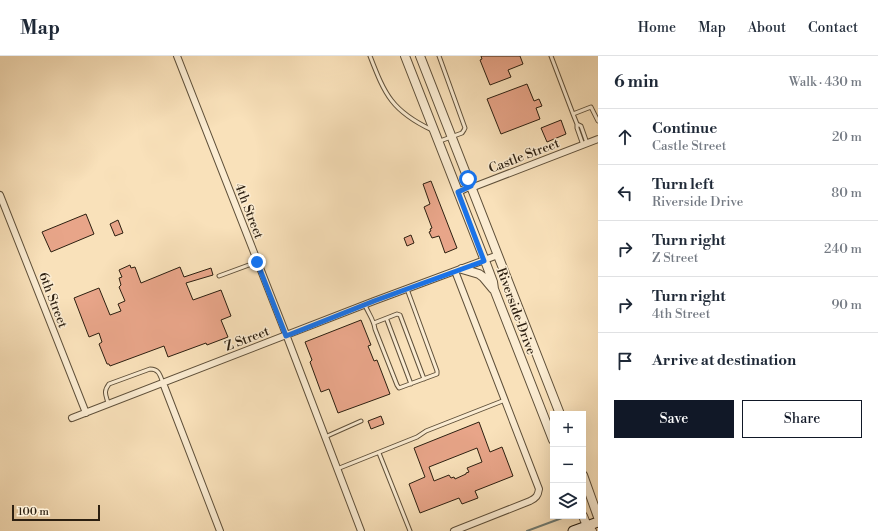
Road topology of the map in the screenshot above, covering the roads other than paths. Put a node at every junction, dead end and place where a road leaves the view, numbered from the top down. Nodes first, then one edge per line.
1 (177, 56) edge
2 (370, 56) edge
3 (405, 56) edge
4 (420, 56) edge
5 (439, 56) edge
6 (551, 56) edge
7 (573, 114) junction
8 (598, 121) edge
9 (434, 131) junction
10 (452, 137) junction
11 (598, 139) edge
12 (439, 142) junction
13 (585, 144) junction
14 (471, 186) junction
15 (458, 192) junction
16 (0, 195) edge
17 (498, 255) junction
18 (484, 261) junction
19 (257, 262) junction
20 (458, 270) junction
21 (219, 276) dead end
22 (407, 289) junction
23 (494, 289) junction
24 (365, 305) junction
25 (388, 318) junction
26 (374, 323) junction
27 (286, 336) junction
28 (424, 379) junction
29 (163, 383) junction
30 (411, 384) junction
31 (505, 400) junction
32 (108, 404) junction
33 (559, 411) edge
34 (86, 413) junction
35 (72, 418) dead end
36 (361, 421) dead end
37 (550, 432) edge
38 (325, 437) junction
39 (379, 453) junction
40 (337, 470) junction
41 (586, 483) edge
42 (598, 517) edge
43 (585, 519) edge
44 (598, 522) edge
45 (590, 529) edge
46 (220, 531) edge
47 (361, 531) edge
48 (410, 531) edge
49 (454, 531) edge
50 (573, 531) edge

1 - 19 street, 4th Street
2 - 9 lane
3 - 9 street, Riverside Drive
4 - 10 street, Riverside Drive
5 - 10 lane
6 - 7 lane
7 - 8 lane
7 - 13 lane
9 - 12 street, Riverside Drive
10 - 12 lane
10 - 14 street, Riverside Drive
11 - 13 street, Castle Street
12 - 15 street, Riverside Drive
13 - 14 street, Castle Street
14 - 15 street, Castle Street
14 - 17 street, Riverside Drive
15 - 18 street, Riverside Drive
16 - 34 street, 6th Street
17 - 18 street, Z Street
17 - 33 street, Riverside Drive
18 - 20 street, Z Street
18 - 23 street, Riverside Drive
19 - 21 lane
19 - 27 street, 4th Street
20 - 22 street, Z Street
20 - 23 street
20 - 31 street
22 - 24 street, Z Street
22 - 28 lane
23 - 37 street, Riverside Drive
24 - 26 lane
24 - 27 street, Z Street
25 - 26 lane
25 - 28 lane
25 - 30 lane
26 - 30 lane
27 - 29 street, Z Street
27 - 38 street, 4th Street
28 - 30 lane
29 - 32 street, Z Street
29 - 32 lane
29 - 46 street
31 - 39 lane
31 - 49 street
32 - 34 street, Z Street
34 - 35 street, Z Street
36 - 38 lane
38 - 40 street, 4th Street
39 - 40 lane
39 - 48 lane
40 - 47 street, 4th Street
41 - 42 street
43 - 45 street
44 - 45 main road
45 - 50 main road

